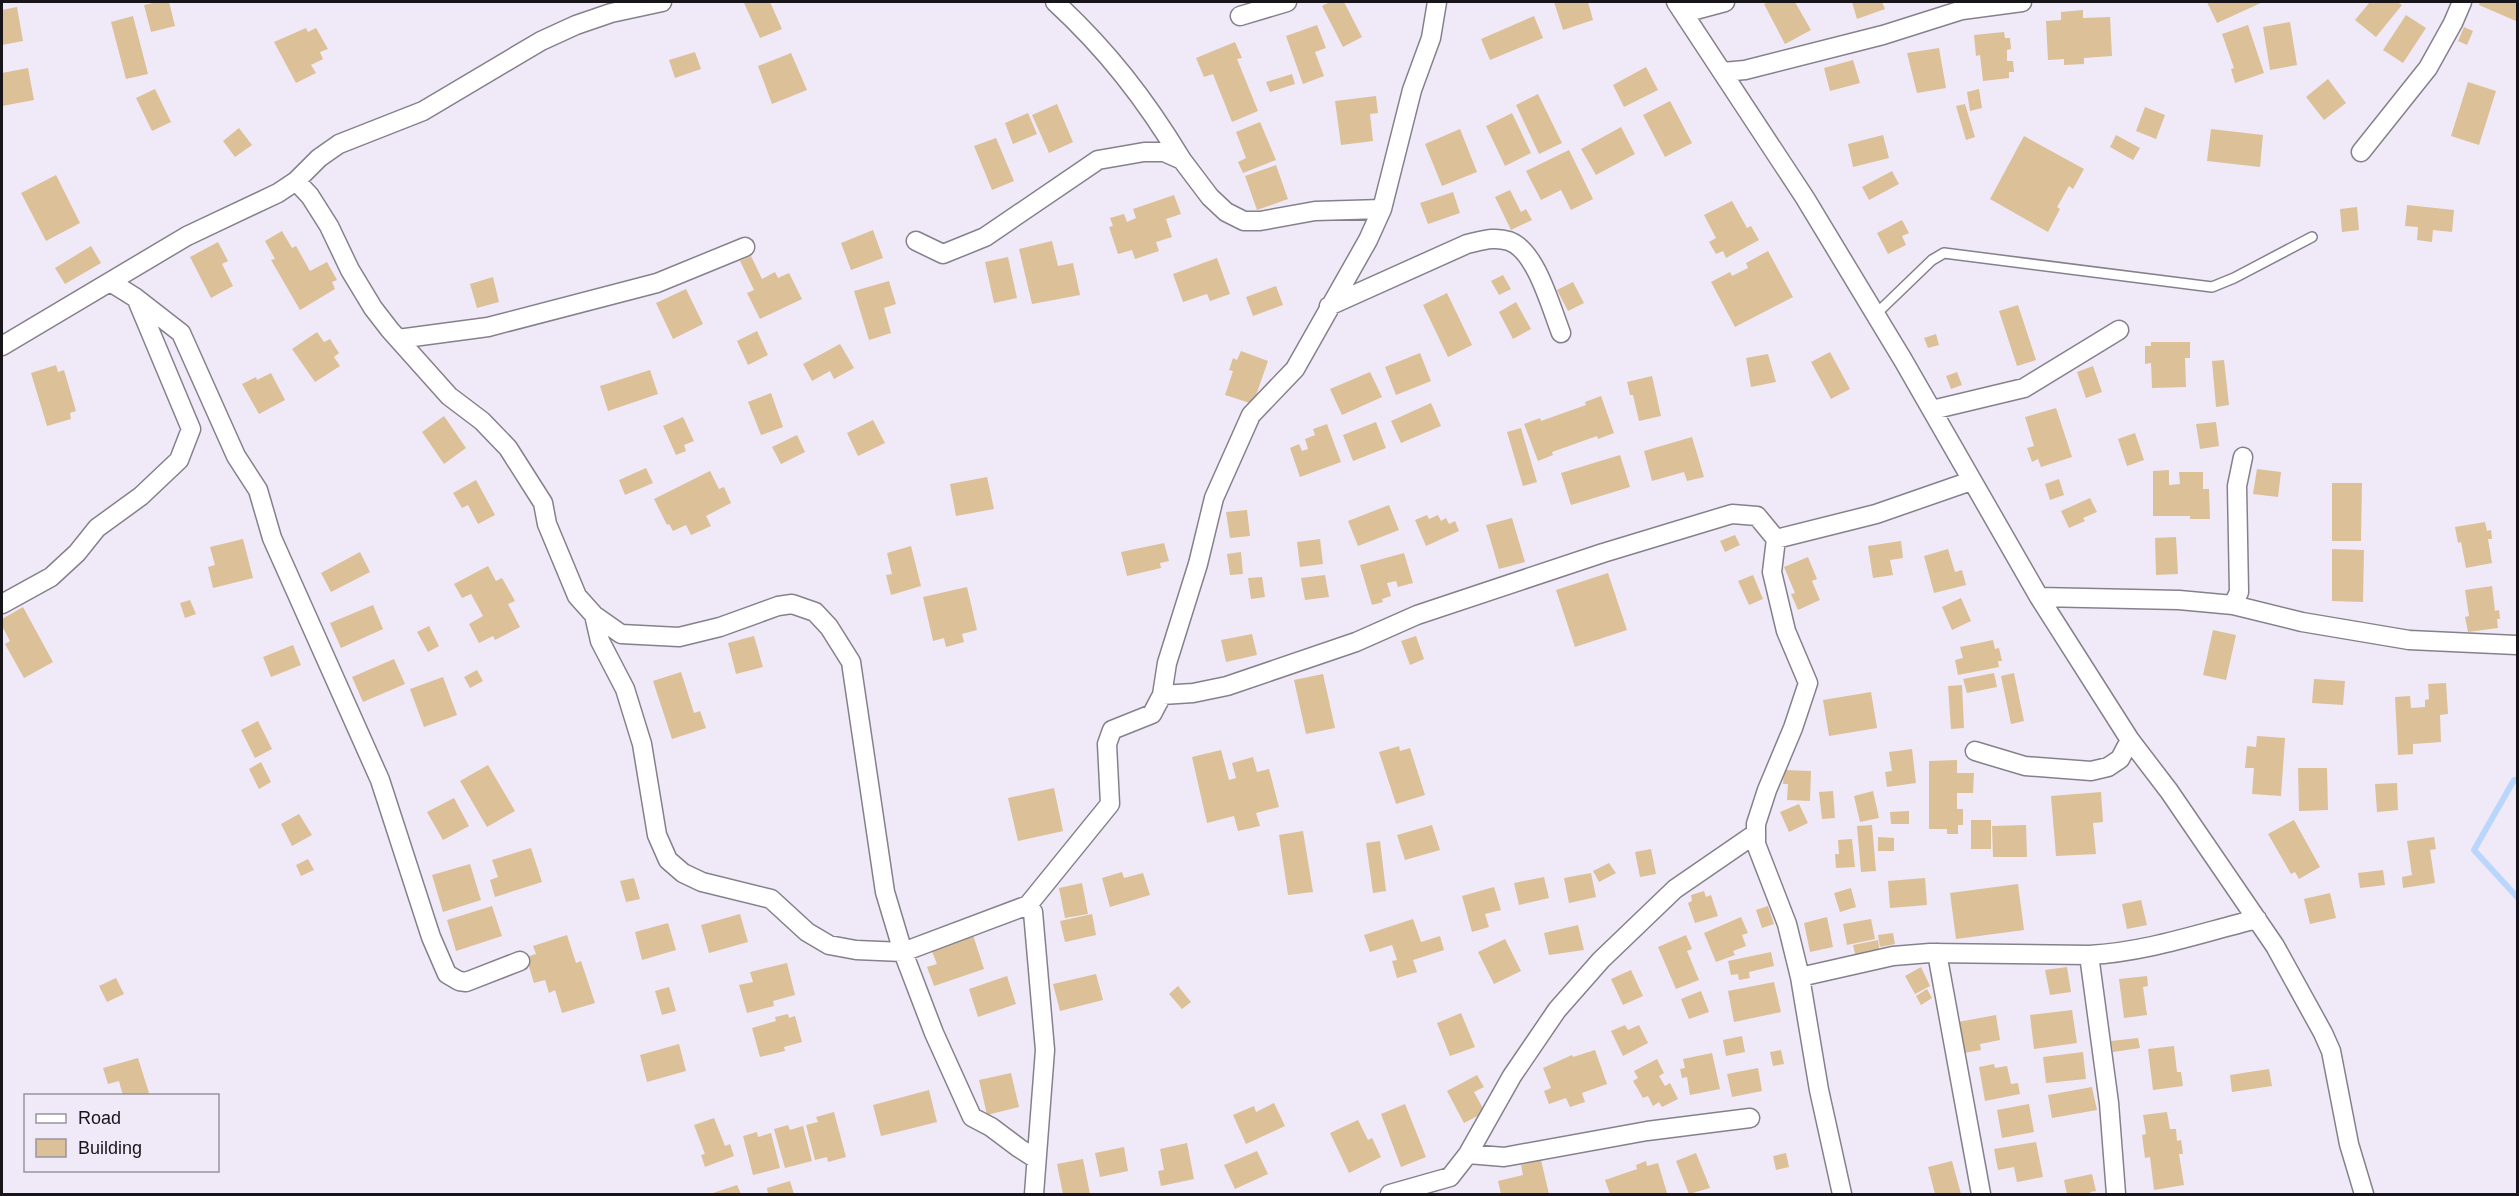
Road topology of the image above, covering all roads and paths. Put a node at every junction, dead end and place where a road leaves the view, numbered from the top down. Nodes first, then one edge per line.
1 (662, 2) edge
2 (1055, 2) edge
3 (1287, 2) edge
4 (1437, 2) edge
5 (1725, 2) edge
6 (2022, 2) edge
7 (2462, 2) edge
8 (1680, 7) edge
9 (1240, 16) dead end
10 (1723, 72) junction
11 (2361, 153) dead end
12 (1182, 160) junction
13 (296, 181) junction
14 (1382, 210) junction
15 (2313, 237) dead end
16 (916, 241) dead end
17 (745, 247) dead end
18 (112, 283) junction
19 (136, 298) junction
20 (1329, 306) junction
21 (1875, 314) junction
22 (2119, 330) dead end
23 (1561, 333) dead end
24 (398, 339) junction
25 (2, 346) edge
26 (1932, 410) junction
27 (2243, 457) dead end
28 (1971, 481) junction
29 (1776, 539) junction
30 (2039, 597) junction
31 (2, 604) edge
32 (2233, 605) junction
33 (594, 615) junction
34 (2516, 645) dead end
35 (1162, 694) junction
36 (2130, 740) junction
37 (1975, 751) dead end
38 (1755, 834) junction
39 (1028, 905) junction
40 (2257, 919) junction
41 (903, 952) junction
42 (1937, 953) junction
43 (2089, 955) junction
44 (520, 962) dead end
45 (1800, 977) junction
46 (1750, 1118) dead end
47 (1468, 1154) junction
48 (1036, 1159) junction
49 (1034, 1194) edge
50 (1390, 1194) edge
51 (1842, 1194) edge
52 (1981, 1194) edge
53 (2116, 1194) edge
54 (2364, 1194) edge

1 - 13 street
2 - 12 street
3 - 9 street
4 - 14 street
5 - 8 street
6 - 10 street
7 - 11 street
8 - 10 street
10 - 21 street
12 - 14 street
12 - 16 street
13 - 18 street
13 - 24 street
14 - 20 street
15 - 21 lane
17 - 24 street
18 - 19 street
18 - 25 street
19 - 31 street
19 - 44 street
20 - 23 street
20 - 35 street
21 - 26 street
22 - 26 street
24 - 33 street
26 - 28 street
27 - 32 street
28 - 29 street
28 - 30 street
29 - 35 street
29 - 38 street
30 - 32 street
30 - 36 street
32 - 34 street
33 - 41 street
33 - 41 street
35 - 39 street
36 - 37 street
36 - 40 street
38 - 45 street
38 - 47 street
39 - 41 street
39 - 48 street
40 - 43 street
40 - 54 street
41 - 48 street
42 - 43 street
42 - 45 street
42 - 52 street
43 - 53 street
45 - 51 street
46 - 47 street
47 - 50 street
48 - 49 street

